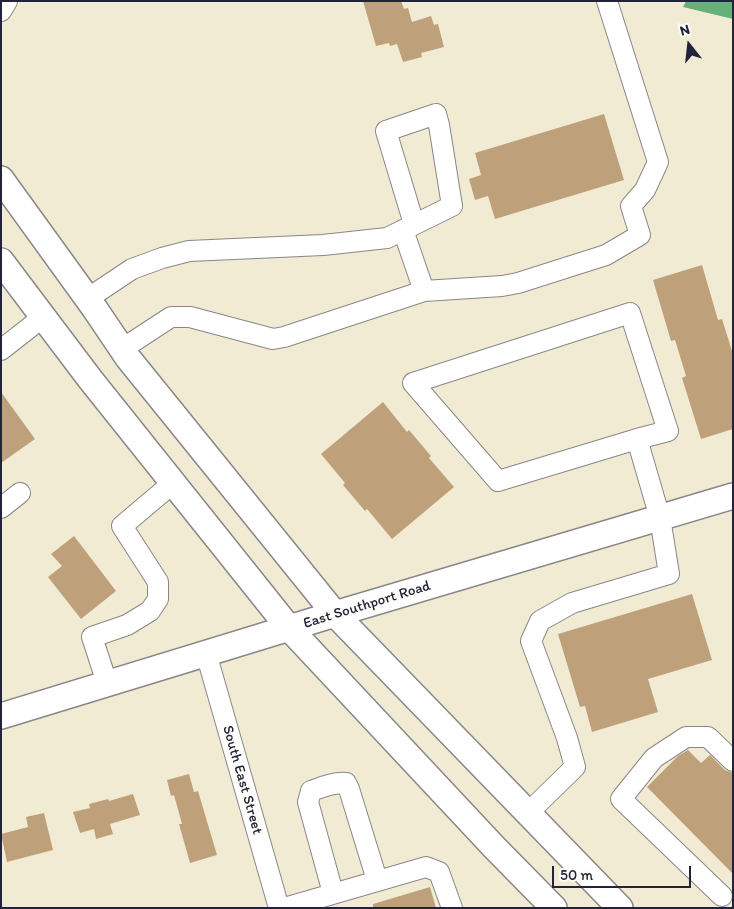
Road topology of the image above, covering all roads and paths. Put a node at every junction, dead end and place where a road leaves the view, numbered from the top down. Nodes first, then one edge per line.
1 (7, 1) edge
2 (608, 1) edge
3 (1, 11) edge
4 (1, 179) edge
5 (408, 227) junction
6 (1, 261) edge
7 (424, 292) junction
8 (87, 299) junction
9 (43, 317) junction
10 (122, 349) junction
11 (1, 350) edge
12 (636, 439) junction
13 (173, 483) junction
14 (20, 493) dead end
15 (733, 496) edge
16 (1, 508) edge
17 (660, 518) junction
18 (335, 614) junction
19 (289, 628) junction
20 (206, 653) junction
21 (107, 683) junction
22 (3, 711) edge
23 (733, 762) edge
24 (528, 813) junction
25 (378, 880) junction
26 (332, 893) junction
27 (722, 897) edge
28 (279, 908) edge
29 (284, 908) edge
30 (452, 908) edge
31 (554, 908) edge
32 (620, 908) edge

1 - 3 street
2 - 7 street
4 - 8 main road
5 - 5 street
5 - 7 street
5 - 8 street
6 - 9 main road
7 - 10 street
8 - 10 main road
9 - 11 street
9 - 13 main road
10 - 18 main road
12 - 12 street
12 - 17 street
13 - 19 main road
13 - 21 street
14 - 16 street
15 - 17 main road, East Southport Road
17 - 18 main road, East Southport Road
17 - 24 street
18 - 19 main road, East Southport Road
18 - 24 main road
19 - 20 main road, East Southport Road
19 - 31 main road
20 - 21 main road, East Southport Road
20 - 28 street, South East Street
21 - 22 main road, East Southport Road
23 - 27 street
24 - 32 main road
25 - 26 street
25 - 26 street
25 - 30 street
26 - 29 street

